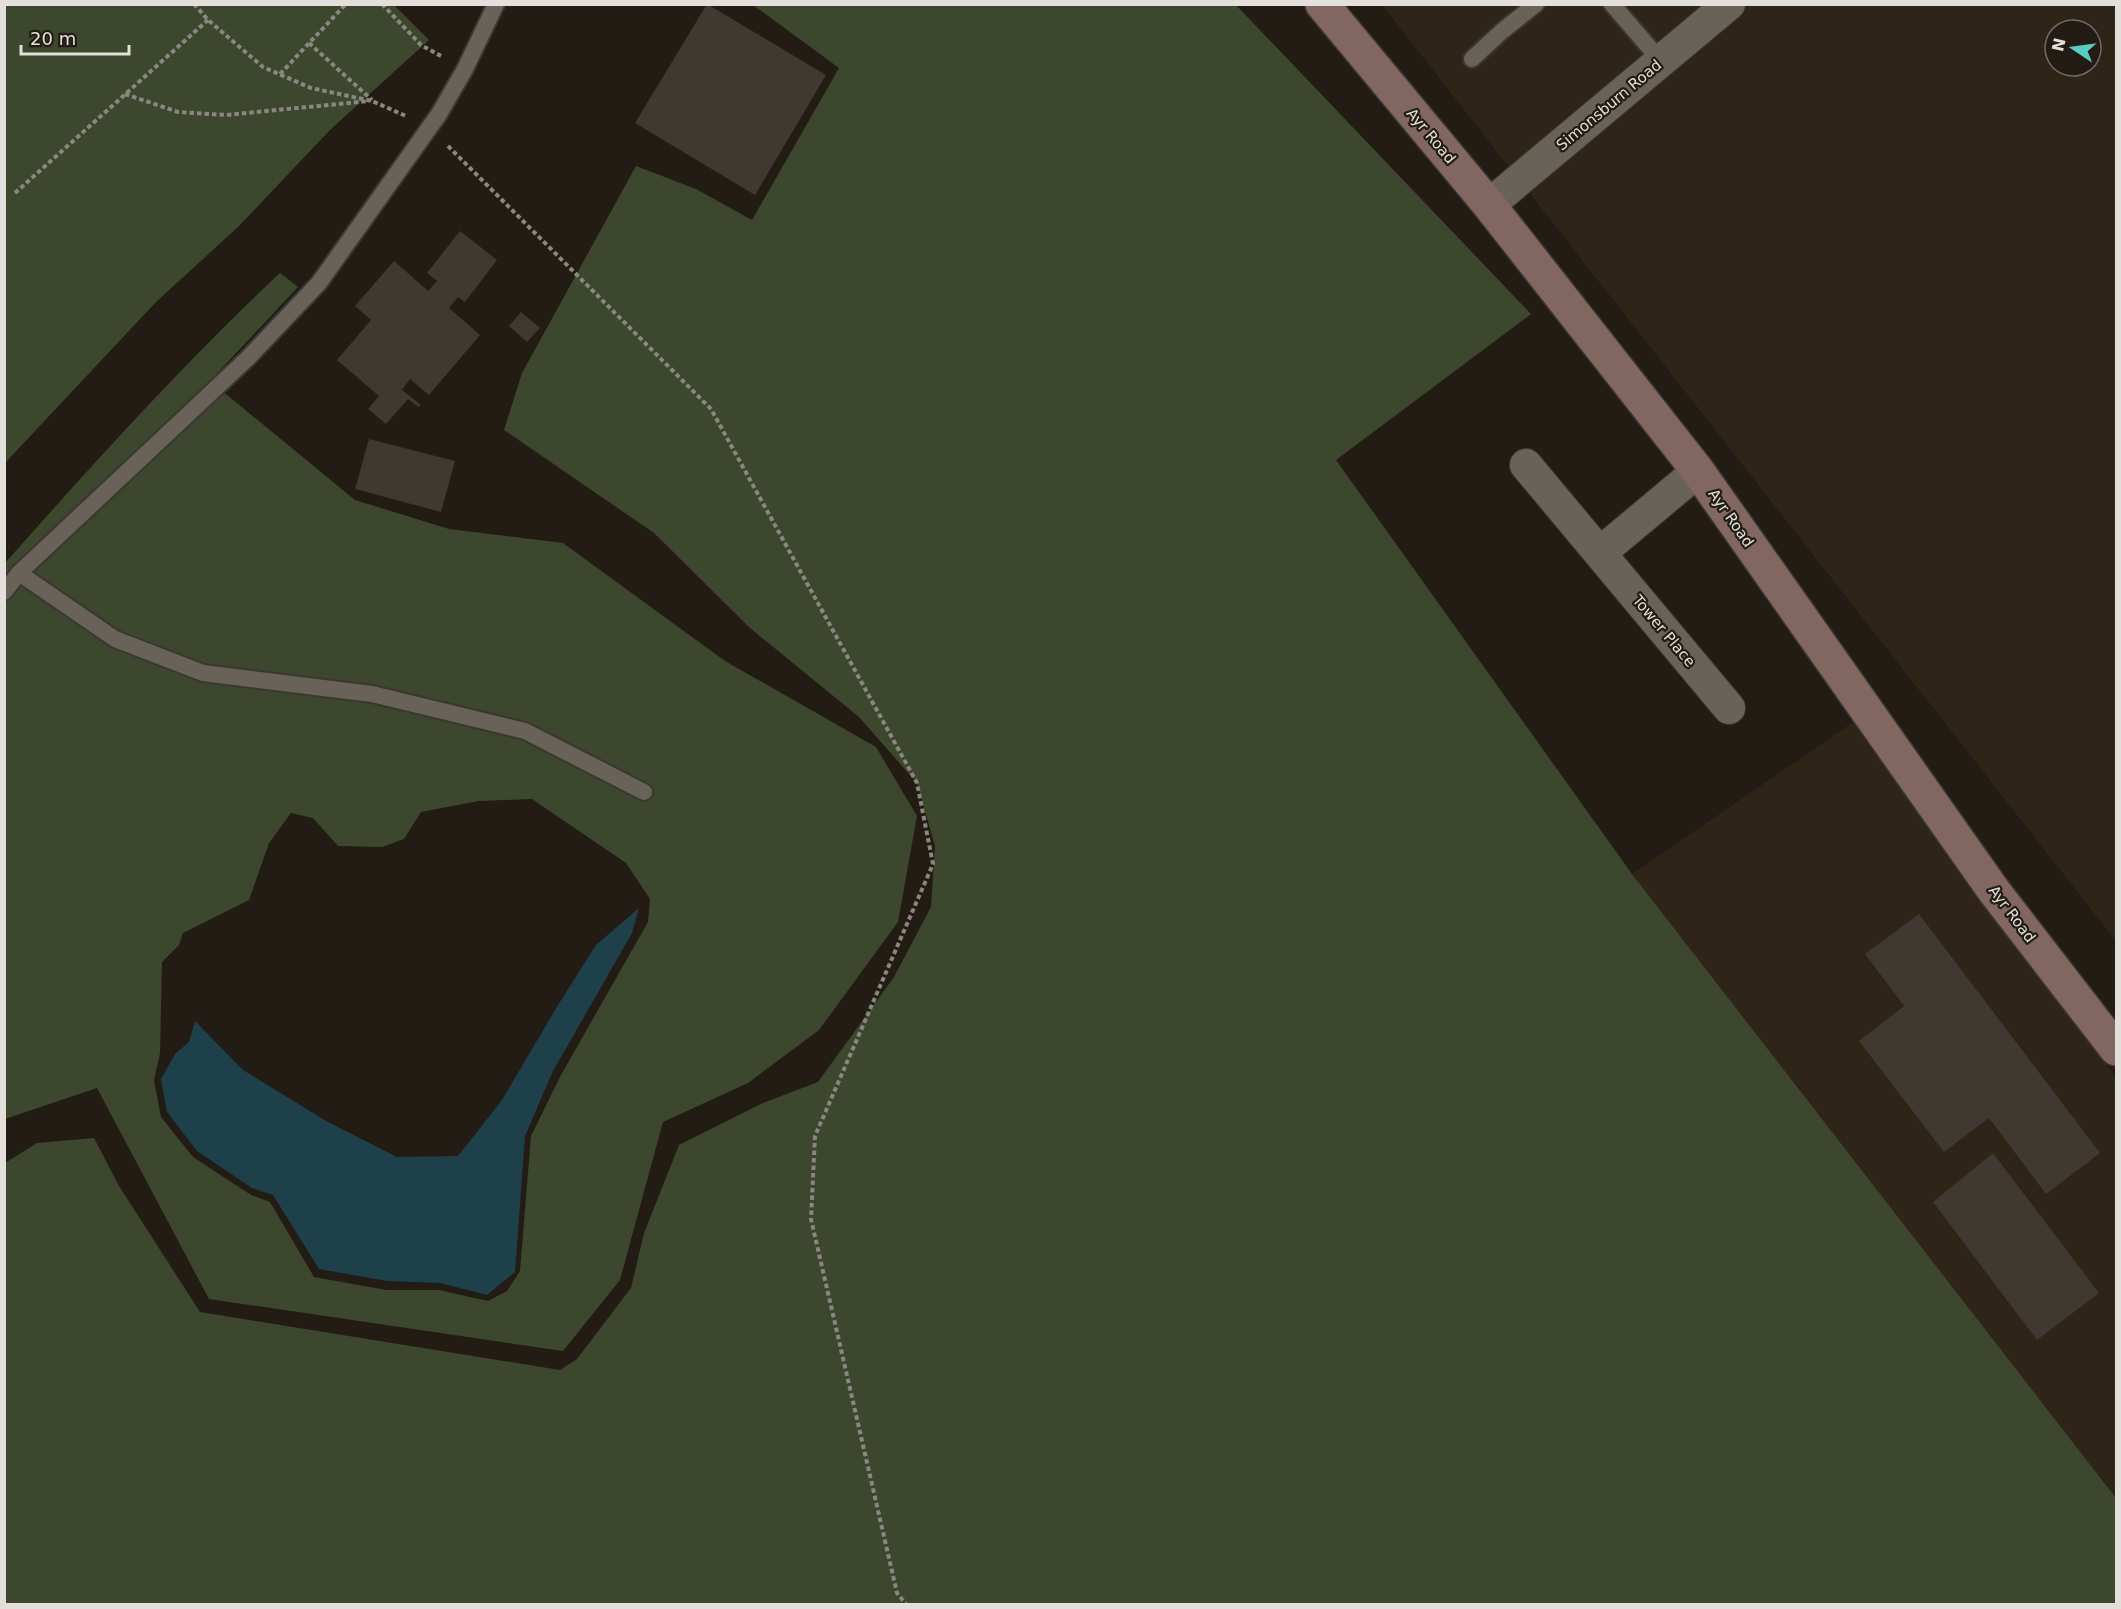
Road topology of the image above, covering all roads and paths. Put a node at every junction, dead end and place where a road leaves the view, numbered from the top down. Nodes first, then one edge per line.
1 (194, 4) edge
2 (382, 4) edge
3 (496, 4) edge
4 (1322, 4) edge
5 (1536, 4) edge
6 (1612, 4) edge
7 (1729, 4) edge
8 (345, 5) edge
9 (208, 20) junction
10 (309, 44) junction
11 (1472, 59) dead end
12 (1661, 61) junction
13 (465, 69) junction
14 (280, 74) junction
15 (125, 94) junction
16 (372, 101) junction
17 (429, 128) junction
18 (15, 193) dead end
19 (1489, 206) junction
20 (1526, 465) dead end
21 (1698, 471) junction
22 (1599, 553) junction
23 (19, 573) junction
24 (4, 592) edge
25 (1729, 708) dead end
26 (644, 792) dead end
27 (2116, 1049) edge
28 (906, 1605) edge

1 - 9 path
2 - 13 path
3 - 13 lane
4 - 19 main road, Ayr Road
5 - 11 lane
6 - 12 lane
7 - 12 street, Simonsburn Road
8 - 10 path
9 - 14 path
9 - 15 path
10 - 14 path
10 - 16 path
12 - 19 street, Simonsburn Road
13 - 17 lane
14 - 16 path
15 - 16 path
15 - 18 path
16 - 17 path
17 - 23 lane
17 - 28 path
19 - 21 main road, Ayr Road
20 - 22 street, Tower Place
21 - 22 street
21 - 27 main road, Ayr Road
22 - 25 street, Tower Place
23 - 24 lane
23 - 26 lane

